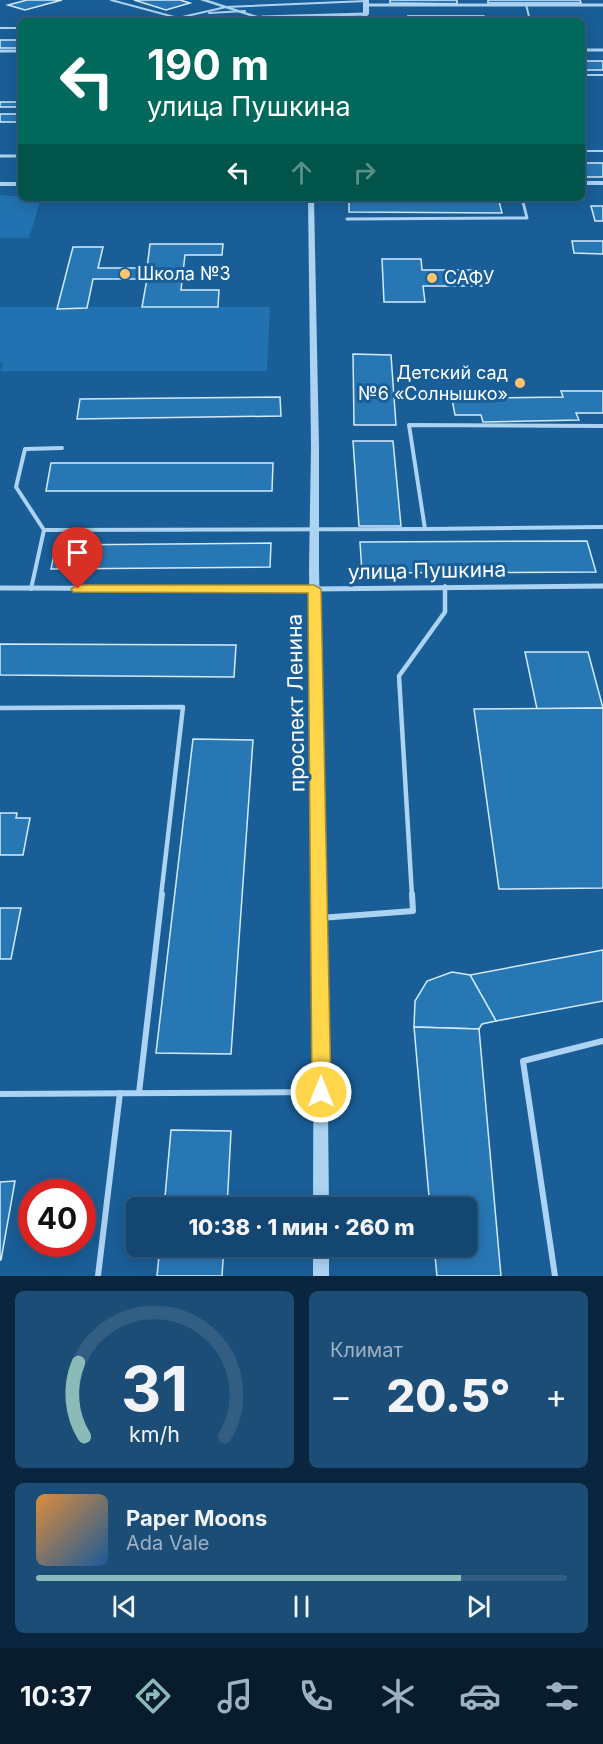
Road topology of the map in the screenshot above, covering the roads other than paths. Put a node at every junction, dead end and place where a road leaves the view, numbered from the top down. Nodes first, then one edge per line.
1 (111, 0) edge
2 (203, 0) edge
3 (367, 2) edge
4 (469, 2) edge
5 (526, 4) junction
6 (603, 5) edge
7 (226, 7) junction
8 (245, 11) junction
9 (195, 14) junction
10 (366, 14) junction
11 (262, 17) joint
12 (174, 18) edge
13 (181, 18) edge
14 (362, 18) edge
15 (529, 18) edge
16 (0, 28) edge
17 (18, 28) edge
18 (585, 50) edge
19 (0, 51) edge
20 (18, 51) edge
21 (603, 51) edge
22 (585, 75) edge
23 (603, 75) edge
24 (585, 151) edge
25 (603, 151) edge
26 (0, 156) edge
27 (18, 156) edge
28 (585, 183) edge
29 (603, 183) edge
30 (0, 184) edge
31 (18, 184) edge
32 (311, 201) edge
33 (523, 201) edge
34 (347, 219) dead end
35 (603, 426) edge
36 (62, 448) dead end
37 (603, 527) edge
38 (425, 529) junction
39 (44, 530) junction
40 (314, 530) junction
41 (445, 586) junction
42 (603, 586) edge
43 (0, 588) edge
44 (31, 589) junction
45 (314, 589) junction
46 (0, 708) edge
47 (320, 918) junction
48 (603, 1041) edge
49 (321, 1092) junction
50 (120, 1093) junction
51 (139, 1093) junction
52 (0, 1094) edge
53 (321, 1197) edge
54 (321, 1257) edge
55 (98, 1276) edge
56 (321, 1276) edge
57 (555, 1276) edge

1 - 12 lane
2 - 7 street
3 - 4 street
3 - 7 lane
3 - 10 street
4 - 5 street
5 - 6 street
5 - 15 lane
7 - 8 street
7 - 9 lane
8 - 9 lane
8 - 11 street
9 - 13 lane
10 - 11 street
10 - 14 street
16 - 17 lane
18 - 21 street
19 - 20 street
22 - 23 lane
24 - 25 lane
26 - 27 lane
28 - 29 street
30 - 31 street
32 - 40 street, проспект Ленина
33 - 34 lane
35 - 38 lane
36 - 39 lane
37 - 38 lane
38 - 40 lane
39 - 40 lane
39 - 44 lane
40 - 45 street, проспект Ленина
41 - 42 street, улица Пушкина
41 - 45 street, улица Пушкина
41 - 47 lane
43 - 44 street, улица Пушкина
44 - 45 street, улица Пушкина
45 - 47 street, проспект Ленина
46 - 51 lane
47 - 49 street, проспект Ленина
48 - 57 lane
49 - 51 lane
49 - 53 street, проспект Ленина
50 - 51 lane
50 - 52 lane
50 - 55 lane
54 - 56 street

